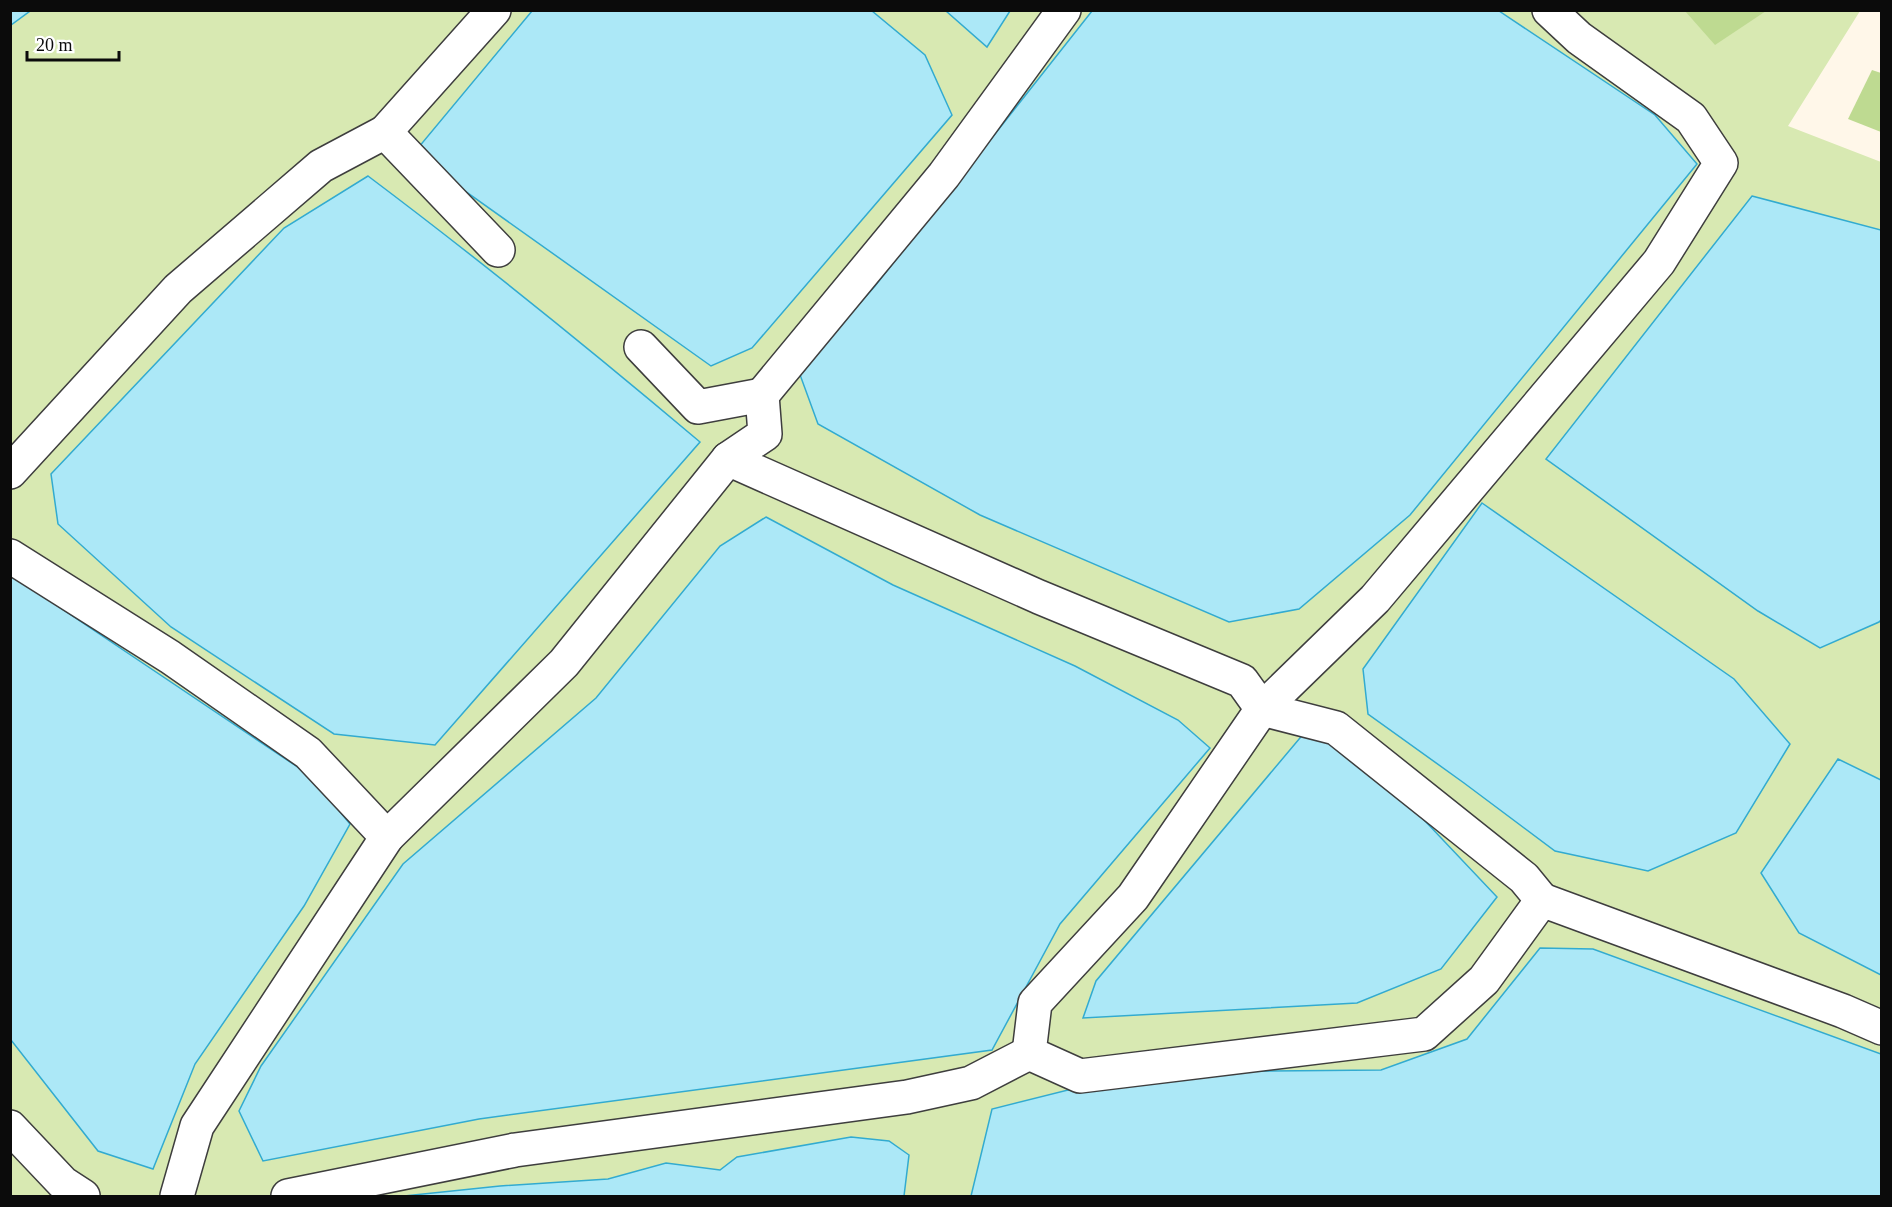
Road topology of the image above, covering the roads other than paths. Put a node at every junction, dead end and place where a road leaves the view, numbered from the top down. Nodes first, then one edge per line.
1 (494, 10) edge
2 (1064, 10) edge
3 (1549, 10) edge
4 (385, 132) junction
5 (498, 250) dead end
6 (641, 347) dead end
7 (762, 395) junction
8 (728, 459) junction
9 (10, 472) edge
10 (10, 556) edge
11 (1262, 709) junction
12 (387, 837) junction
13 (1542, 900) junction
14 (1881, 1028) edge
15 (1029, 1053) junction
16 (10, 1127) edge
17 (83, 1197) edge
18 (177, 1197) edge
19 (288, 1197) edge

1 - 4 lane
2 - 7 lane
3 - 11 lane
4 - 5 lane
4 - 9 lane
6 - 7 lane
7 - 8 lane
8 - 11 lane
8 - 12 lane
10 - 12 lane
11 - 13 lane
11 - 15 lane
12 - 18 lane
13 - 14 lane
13 - 15 lane
15 - 19 lane
16 - 17 lane

